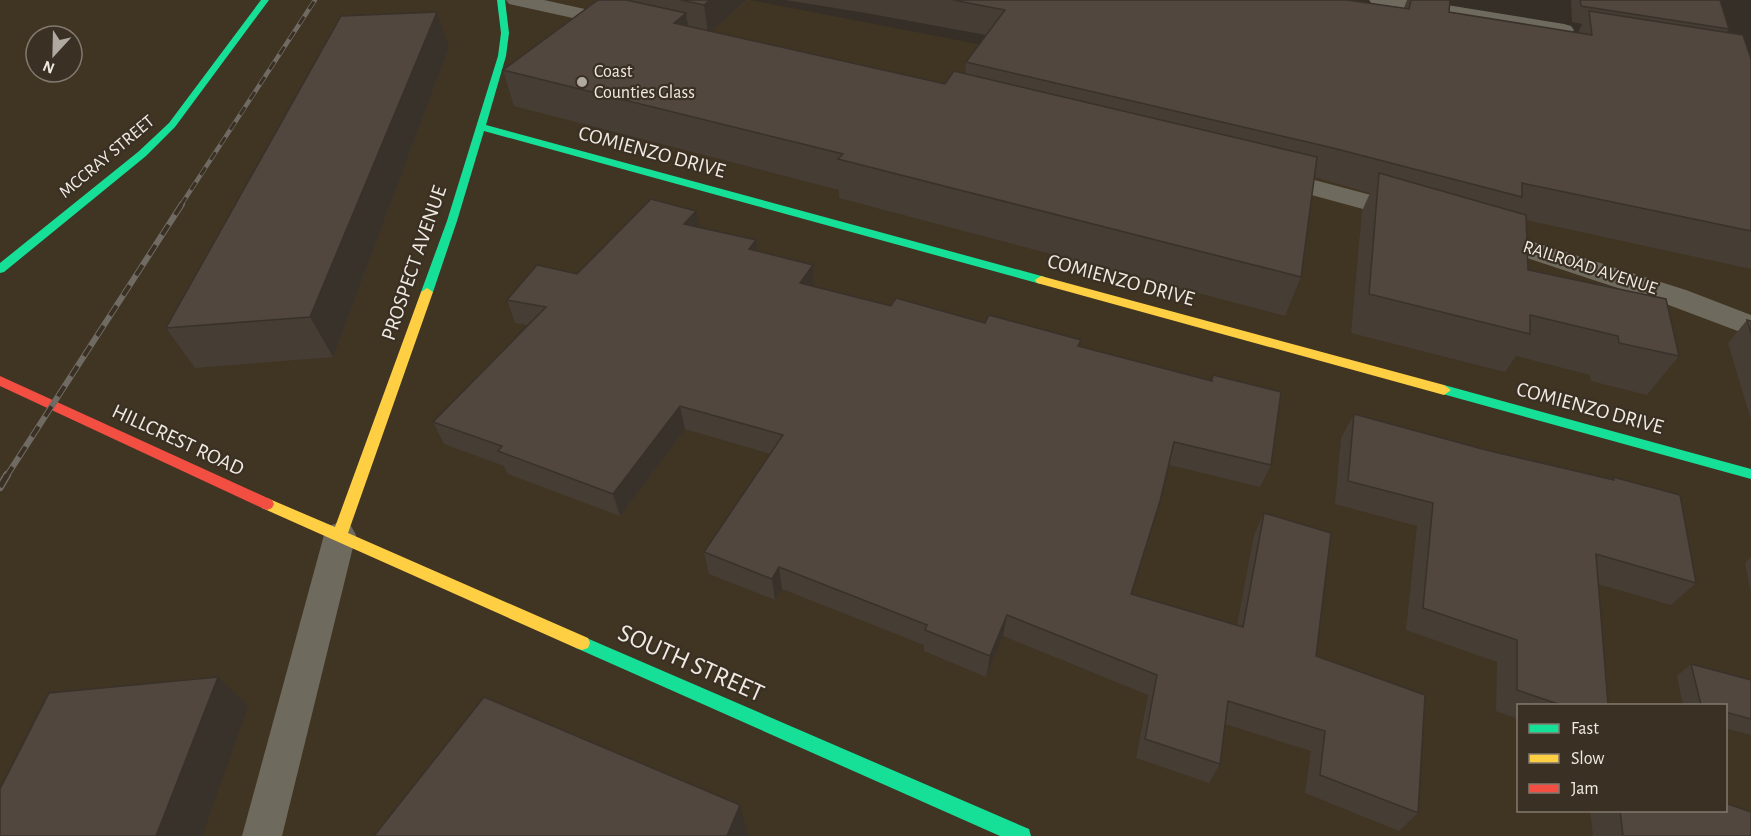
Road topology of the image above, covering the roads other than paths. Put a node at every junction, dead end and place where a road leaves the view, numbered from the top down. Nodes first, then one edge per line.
1 (265, 0) edge
2 (501, 0) edge
3 (516, 0) edge
4 (1379, 0) edge
5 (1516, 0) edge
6 (1517, 23) junction
7 (651, 29) edge
8 (1587, 34) edge
9 (481, 127) junction
10 (1246, 170) edge
11 (1428, 218) edge
12 (1462, 228) edge
13 (0, 269) edge
14 (1751, 326) edge
15 (0, 381) edge
16 (1751, 474) edge
17 (340, 535) junction
18 (262, 836) edge
19 (1022, 836) edge

1 - 13 street, MCCRAY STREET
2 - 9 street, PROSPECT AVENUE
3 - 7 street
4 - 6 street
5 - 6 street
6 - 8 street
9 - 16 street, COMIENZO DRIVE
9 - 17 street, PROSPECT AVENUE
10 - 11 street
12 - 14 street, RAILROAD AVENUE
15 - 17 street, HILLCREST ROAD
17 - 18 lane
17 - 19 street, SOUTH STREET

